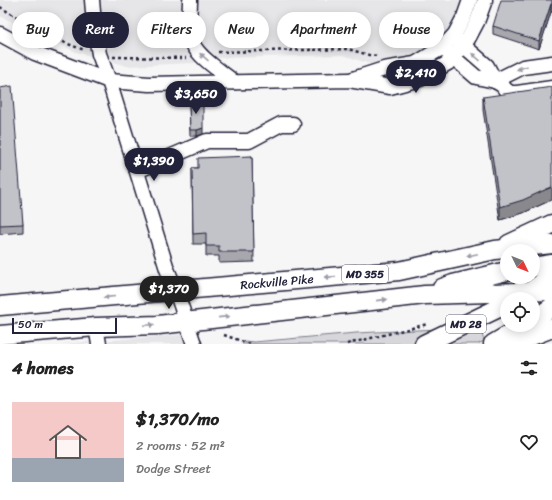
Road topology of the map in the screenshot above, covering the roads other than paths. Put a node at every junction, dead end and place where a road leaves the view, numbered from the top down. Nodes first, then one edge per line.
1 (92, 0) edge
2 (190, 0) edge
3 (470, 0) edge
4 (485, 0) edge
5 (0, 34) edge
6 (458, 41) junction
7 (448, 52) junction
8 (552, 63) edge
9 (109, 81) junction
10 (495, 81) junction
11 (234, 82) junction
12 (552, 88) edge
13 (293, 124) dead end
14 (137, 171) junction
15 (552, 224) edge
16 (552, 244) edge
17 (495, 250) junction
18 (552, 264) edge
19 (540, 266) edge
20 (500, 273) edge
21 (552, 276) edge
22 (552, 284) edge
23 (176, 291) junction
24 (552, 291) edge
25 (529, 292) edge
26 (533, 292) edge
27 (540, 293) edge
28 (424, 295) junction
29 (500, 296) edge
30 (0, 306) edge
31 (500, 307) edge
32 (552, 307) edge
33 (540, 315) edge
34 (186, 322) junction
35 (552, 328) edge
36 (513, 332) edge
37 (0, 334) edge
38 (98, 336) edge
39 (33, 338) edge
40 (194, 344) edge
41 (424, 344) edge
42 (493, 344) edge
43 (511, 344) edge

1 - 9 street
11 -> 2 street
3 - 6 street
4 - 6 street
5 - 9 street
6 - 7 street
10 -> 6 street
7 - 10 street
7 - 11 street
8 -> 10 street
9 - 11 street
9 - 14 street
10 - 12 street
13 - 14 street
14 - 23 street
15 - 17 main road
16 - 17 main road, Rockville Pike / MD 355
17 -> 23 main road, Rockville Pike / MD 355
18 - 19 main road
20 - 28 main road
21 - 25 main road
22 - 26 main road
23 -> 30 main road, Rockville Pike / MD 355
23 - 34 street
24 - 27 main road, MD 355
28 - 29 main road, MD 355
34 -> 28 main road, MD 355
31 - 41 main road, MD 28
32 - 33 main road
38 -> 34 main road, MD 355
34 - 40 street
35 - 43 main road
36 - 42 main road, MD 28
37 - 39 main road, MD 355
38 - 39 main road, MD 355

